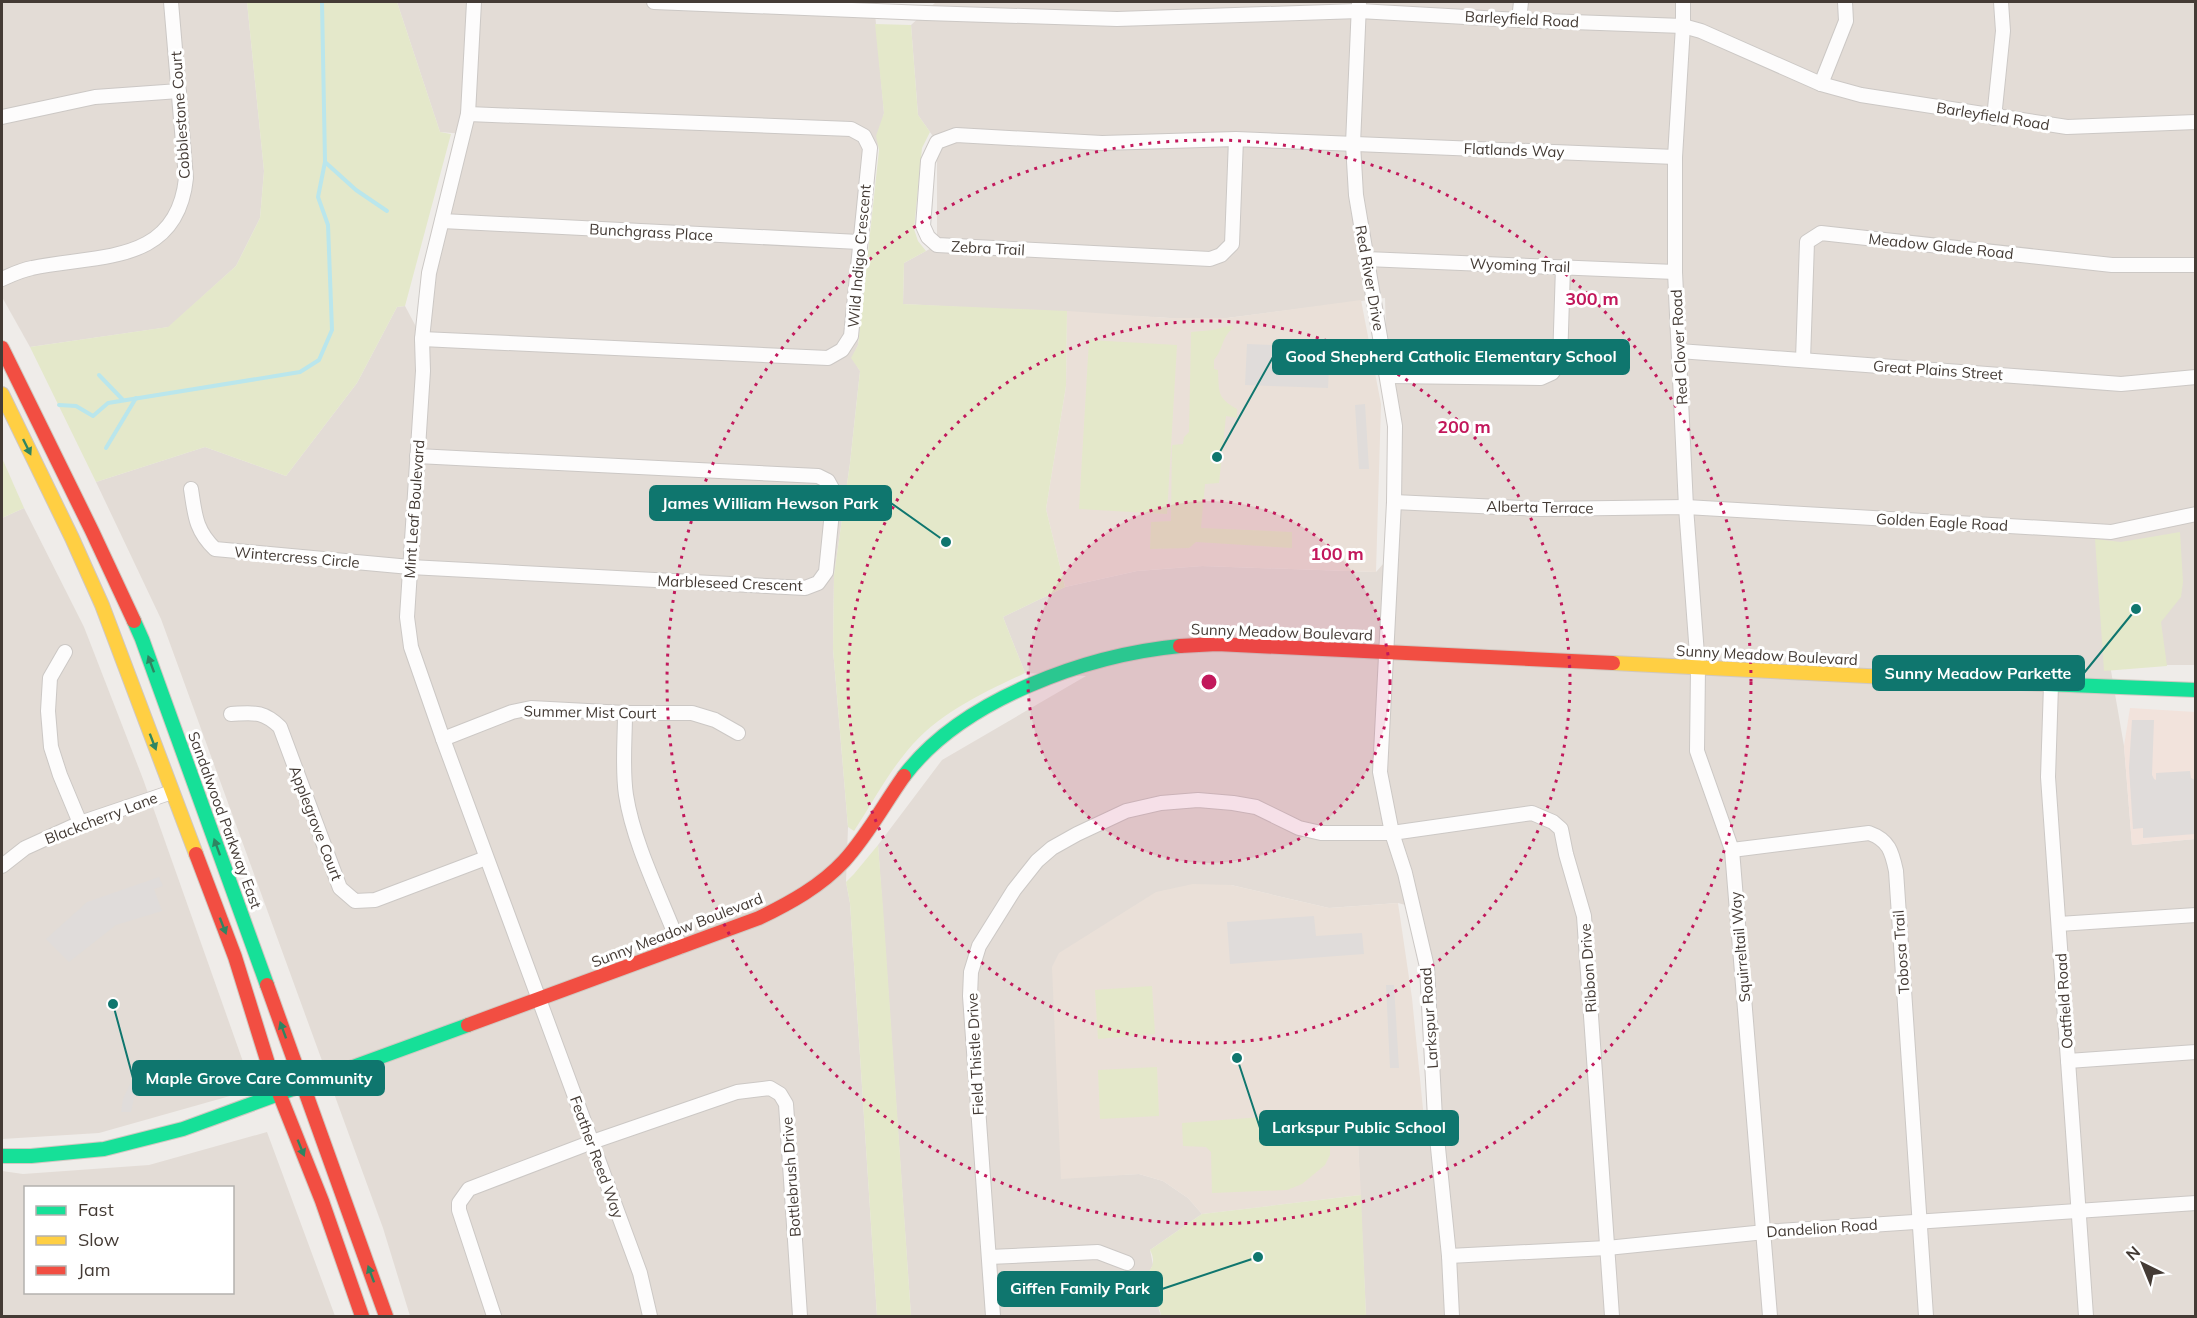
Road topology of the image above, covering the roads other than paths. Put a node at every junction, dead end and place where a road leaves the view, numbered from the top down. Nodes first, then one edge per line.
1 (171, 2) edge
2 (474, 2) edge
3 (654, 2) edge
4 (1521, 2) edge
5 (1683, 2) edge
6 (1845, 2) edge
7 (2001, 2) edge
8 (1359, 6) edge
9 (926, 8) edge
10 (1520, 20) junction
11 (1683, 26) junction
12 (1821, 84) junction
13 (178, 91) junction
14 (468, 114) junction
15 (2, 117) edge
16 (1994, 118) junction
17 (2196, 122) edge
18 (1236, 140) junction
19 (1353, 144) junction
20 (1675, 157) junction
21 (442, 221) junction
22 (859, 242) junction
23 (1366, 259) junction
24 (2196, 265) edge
25 (1563, 267) junction
26 (1675, 272) junction
27 (2, 279) edge
28 (422, 339) junction
29 (2, 348) edge
30 (1679, 351) junction
31 (1803, 360) junction
32 (1388, 376) junction
33 (2196, 377) edge
34 (2, 394) edge
35 (417, 456) junction
36 (190, 489) dead end
37 (1394, 502) junction
38 (1686, 507) junction
39 (2196, 514) edge
40 (410, 567) junction
41 (65, 652) dead end
42 (1385, 652) junction
43 (1698, 668) junction
44 (2051, 685) junction
45 (2196, 690) edge
46 (625, 713) junction
47 (231, 714) dead end
48 (738, 733) dead end
49 (443, 739) junction
50 (172, 792) junction
51 (80, 823) junction
52 (1392, 833) junction
53 (1732, 850) junction
54 (486, 858) junction
55 (2, 866) edge
56 (2196, 915) edge
57 (2060, 924) junction
58 (680, 947) junction
59 (538, 999) junction
60 (2196, 1052) edge
61 (2068, 1061) junction
62 (303, 1085) junction
63 (279, 1094) junction
64 (592, 1142) junction
65 (2, 1156) edge
66 (2196, 1203) edge
67 (2080, 1211) junction
68 (1919, 1222) junction
69 (1765, 1232) junction
70 (1607, 1248) junction
71 (1449, 1256) junction
72 (989, 1257) junction
73 (1127, 1263) dead end
74 (362, 1317) edge
75 (386, 1317) edge
76 (494, 1317) edge
77 (650, 1317) edge
78 (800, 1317) edge
79 (993, 1317) edge
80 (1452, 1317) edge
81 (1612, 1317) edge
82 (1770, 1317) edge
83 (1926, 1317) edge
84 (2085, 1317) edge

1 - 13 street, Cobblestone Court
2 - 14 street, Mint Leaf Boulevard
3 - 9 street, Barleyfield Road
4 - 10 street
5 - 11 street, Red Clover Road
6 - 12 street
7 - 16 street
8 - 9 street, Barleyfield Road
8 - 10 street, Barleyfield Road
8 - 19 street, Red River Drive
10 - 11 street, Barleyfield Road
11 - 12 street, Barleyfield Road
11 - 20 street, Red Clover Road
12 - 16 street, Barleyfield Road
13 - 15 street
13 - 27 street, Cobblestone Court
14 - 21 street, Mint Leaf Boulevard
14 - 22 street, Wild Indigo Crescent
16 - 17 street, Barleyfield Road
18 - 18 street, Zebra Trail
18 - 19 street, Zebra Trail
19 - 20 street, Flatlands Way
19 - 23 street, Red River Drive
20 - 26 street, Red Clover Road
21 - 22 street, Bunchgrass Place
21 - 28 street, Mint Leaf Boulevard
22 - 28 street, Wild Indigo Crescent
23 - 25 street, Wyoming Trail
23 - 32 street, Red River Drive
24 - 31 street, Meadow Glade Road
25 - 26 street, Wyoming Trail
25 - 32 street
26 - 30 street, Red Clover Road
28 - 35 street, Mint Leaf Boulevard
62 -> 29 street, Sandalwood Parkway East
30 - 31 street, Great Plains Street
30 - 38 street, Red Clover Road
31 - 33 street, Great Plains Street
32 - 37 street, Red River Drive
34 -> 50 street
35 - 40 street, Mint Leaf Boulevard
35 - 40 street, Marbleseed Crescent
36 - 40 street, Wintercress Circle
37 - 38 street, Alberta Terrace
37 - 42 street, Red River Drive
38 - 39 street, Golden Eagle Road
38 - 43 street, Red Clover Road
40 - 49 street, Mint Leaf Boulevard
41 - 51 street
42 - 43 street, Sunny Meadow Boulevard
42 - 52 street, Larkspur Road
42 - 58 street, Sunny Meadow Boulevard
43 - 44 street, Sunny Meadow Boulevard
43 - 53 street, Squirreltail Way
44 - 45 street, Sunny Meadow Boulevard
44 - 57 street, Oatfield Road
46 - 48 street, Summer Mist Court
46 - 49 street, Summer Mist Court
46 - 58 street
47 - 54 street, Applegrove Court
49 - 54 street, Mint Leaf Boulevard
50 - 51 street, Blackcherry Lane
50 -> 63 street
51 - 55 street, Blackcherry Lane
52 - 70 street, Ribbon Drive
52 - 71 street, Larkspur Road
52 - 72 street, Field Thistle Drive
53 - 68 street, Tobosa Trail
53 - 69 street, Squirreltail Way
54 - 59 street, Mint Leaf Boulevard
56 - 57 street
57 - 61 street, Oatfield Road
58 - 59 street, Sunny Meadow Boulevard
59 - 62 street, Sunny Meadow Boulevard
59 - 64 street, Feather Reed Way
60 - 61 street
61 - 67 street, Oatfield Road
62 - 63 street, Sunny Meadow Boulevard
75 -> 62 street, Sandalwood Parkway East
63 - 65 street, Sunny Meadow Boulevard
63 -> 74 street
64 - 76 street, Bottlebrush Drive
64 - 77 street, Feather Reed Way
64 - 78 street, Bottlebrush Drive
66 - 67 street, Dandelion Road
67 - 68 street, Dandelion Road
67 - 84 street, Oatfield Road
68 - 69 street, Dandelion Road
68 - 83 street, Tobosa Trail
69 - 70 street, Dandelion Road
69 - 82 street, Squirreltail Way
70 - 71 street, Dandelion Road
70 - 81 street, Ribbon Drive
71 - 80 street, Larkspur Road
72 - 73 street
72 - 79 street, Field Thistle Drive

